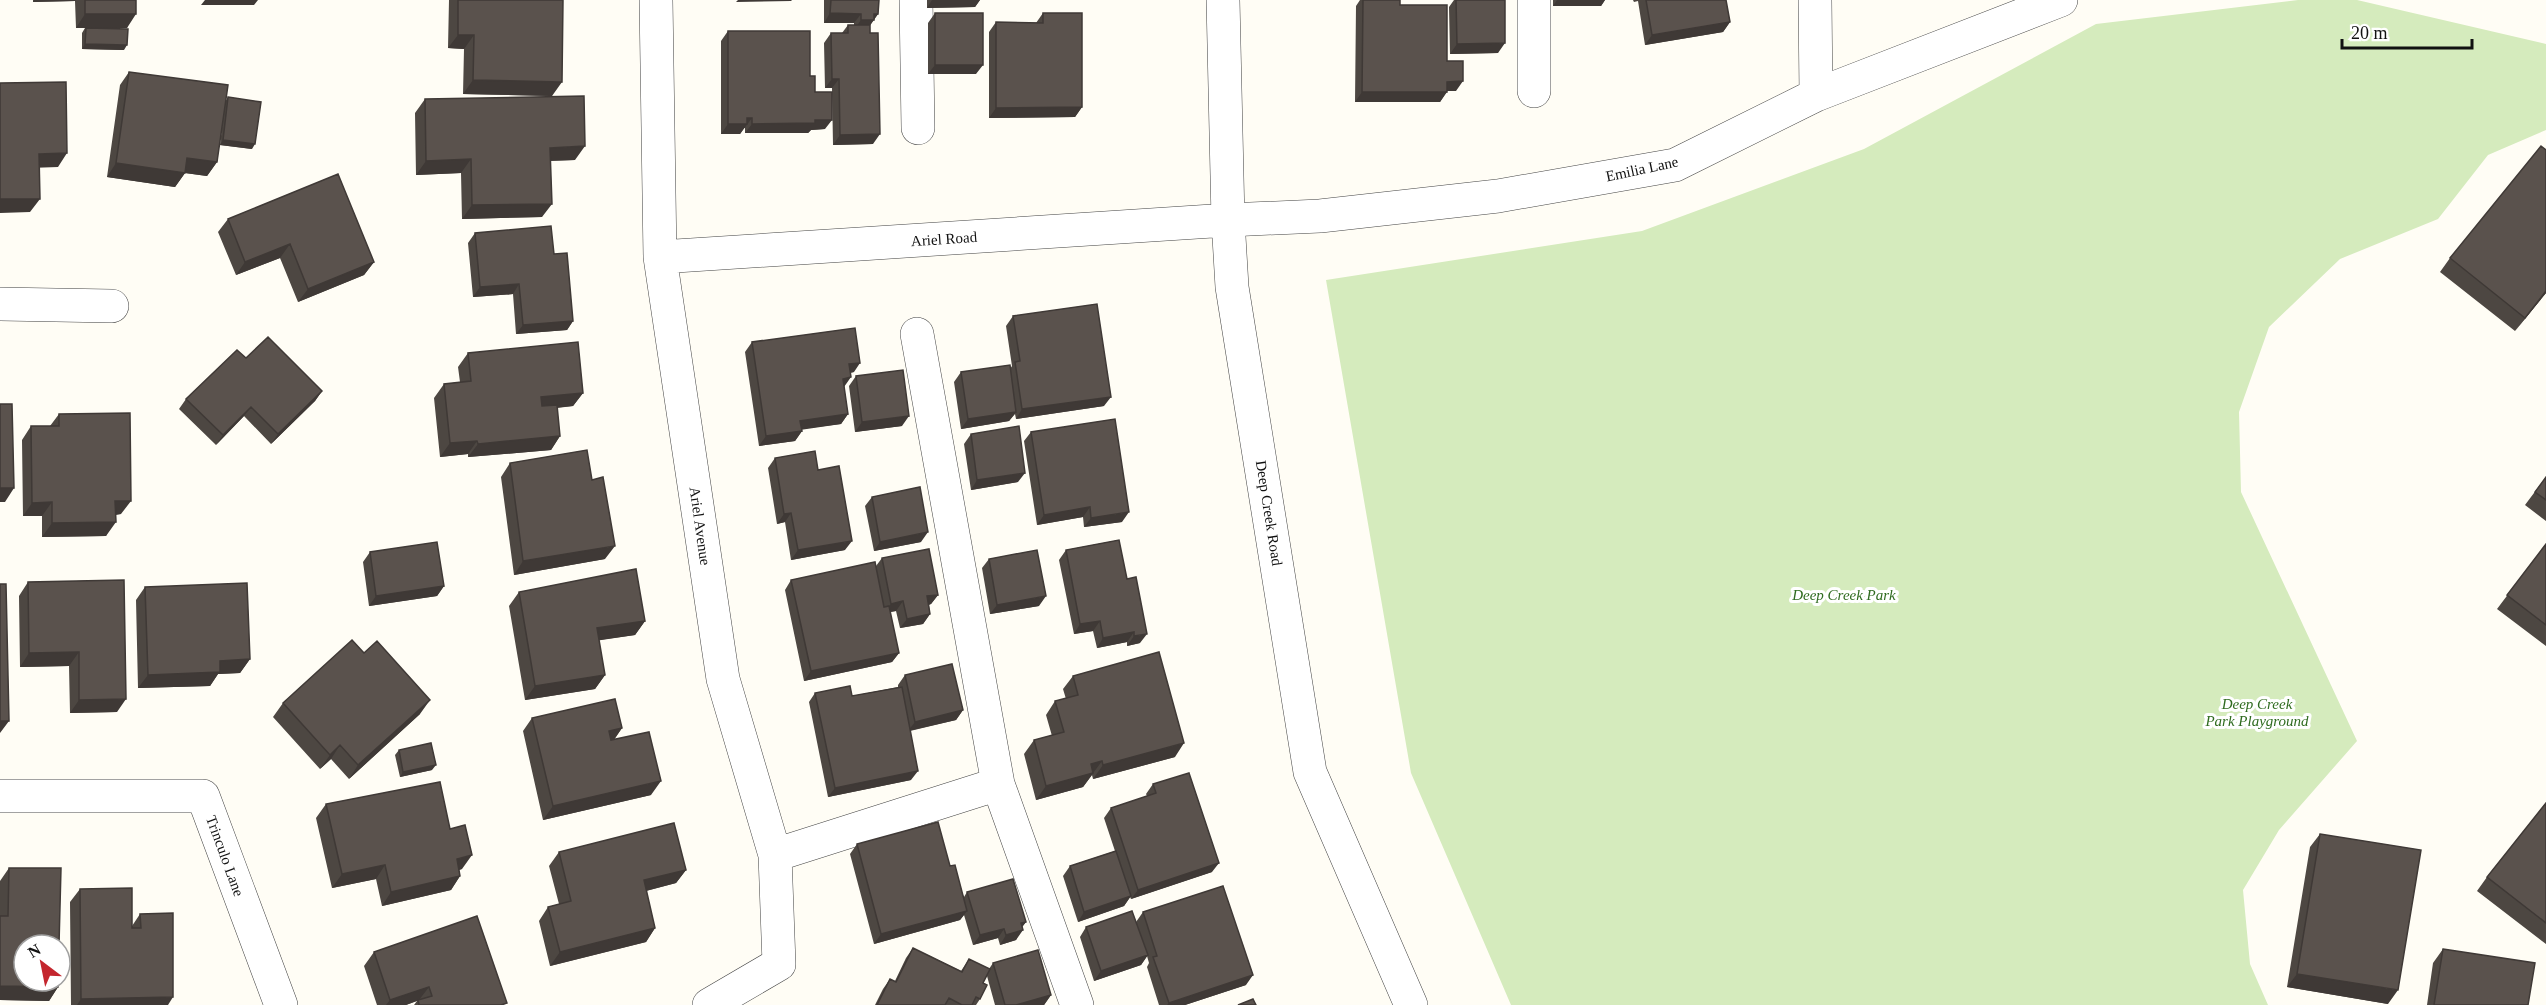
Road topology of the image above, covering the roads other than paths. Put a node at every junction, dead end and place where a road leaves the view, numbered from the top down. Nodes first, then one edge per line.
1 (656, 0) edge
2 (916, 0) edge
3 (1223, 0) edge
4 (1534, 0) edge
5 (1815, 0) edge
6 (2061, 0) edge
7 (1534, 91) dead end
8 (1816, 95) junction
9 (918, 129) dead end
10 (1228, 220) junction
11 (660, 257) junction
12 (0, 304) edge
13 (112, 306) dead end
14 (918, 334) dead end
15 (998, 784) junction
16 (0, 796) edge
17 (775, 855) junction
18 (282, 1005) edge
19 (709, 1005) edge
20 (1077, 1005) edge
21 (1411, 1005) edge

1 - 11 street, Ariel Avenue
2 - 9 street
3 - 10 street, Deep Creek Road
4 - 7 street
5 - 8 street
6 - 8 street, Emilia Lane
8 - 10 street, Emilia Lane
10 - 11 street, Ariel Road
10 - 21 street, Deep Creek Road
11 - 17 street, Ariel Avenue
12 - 13 street
14 - 15 street
15 - 17 street
15 - 20 street
16 - 18 street, Trinculo Lane
17 - 19 street, Ariel Avenue

